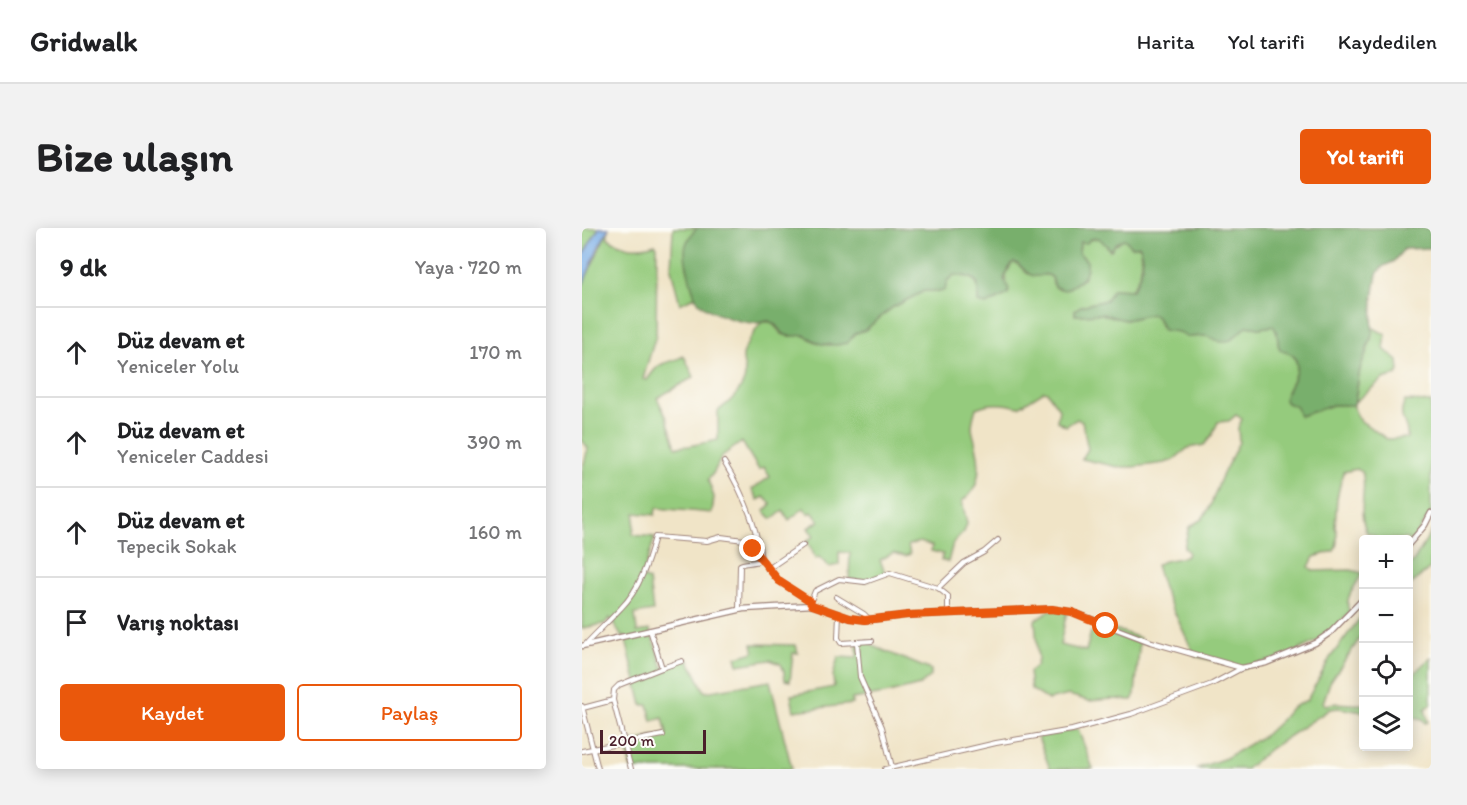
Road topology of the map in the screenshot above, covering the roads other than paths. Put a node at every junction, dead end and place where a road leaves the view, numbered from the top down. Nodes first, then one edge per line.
1 (724, 462) dead end
2 (1431, 513) edge
3 (1413, 538) edge
4 (998, 540) dead end
5 (803, 545) dead end
6 (761, 560) junction
7 (768, 569) junction
8 (938, 588) junction
9 (836, 597) dead end
10 (1359, 603) edge
11 (811, 604) junction
12 (739, 609) junction
13 (948, 613) junction
14 (839, 614) junction
15 (870, 620) junction
16 (650, 630) junction
17 (872, 641) dead end
18 (857, 643) junction
19 (583, 646) edge
20 (682, 661) dead end
21 (663, 668) junction
22 (1242, 668) junction
23 (613, 700) junction
24 (582, 707) edge
25 (663, 735) dead end
26 (625, 743) junction
27 (593, 749) junction
28 (582, 751) edge
29 (895, 768) edge
30 (598, 769) edge
31 (631, 769) edge
32 (885, 769) edge

1 - 6 street
2 - 3 street
4 - 8 street
5 - 7 street
6 - 7 street
6 - 12 street
6 - 19 street
7 - 11 street
8 - 11 street
8 - 13 street
9 - 15 street
10 - 22 street
11 - 12 street
11 - 14 street
12 - 16 street
13 - 15 street
13 - 22 street
14 - 15 street
14 - 18 street
16 - 19 street
16 - 21 street
17 - 18 street
18 - 29 street
20 - 21 street
21 - 23 street
22 - 29 street
23 - 24 street
23 - 26 street
24 - 27 street
25 - 26 street
26 - 27 street
26 - 31 street
27 - 28 street
27 - 30 street
29 - 32 street

